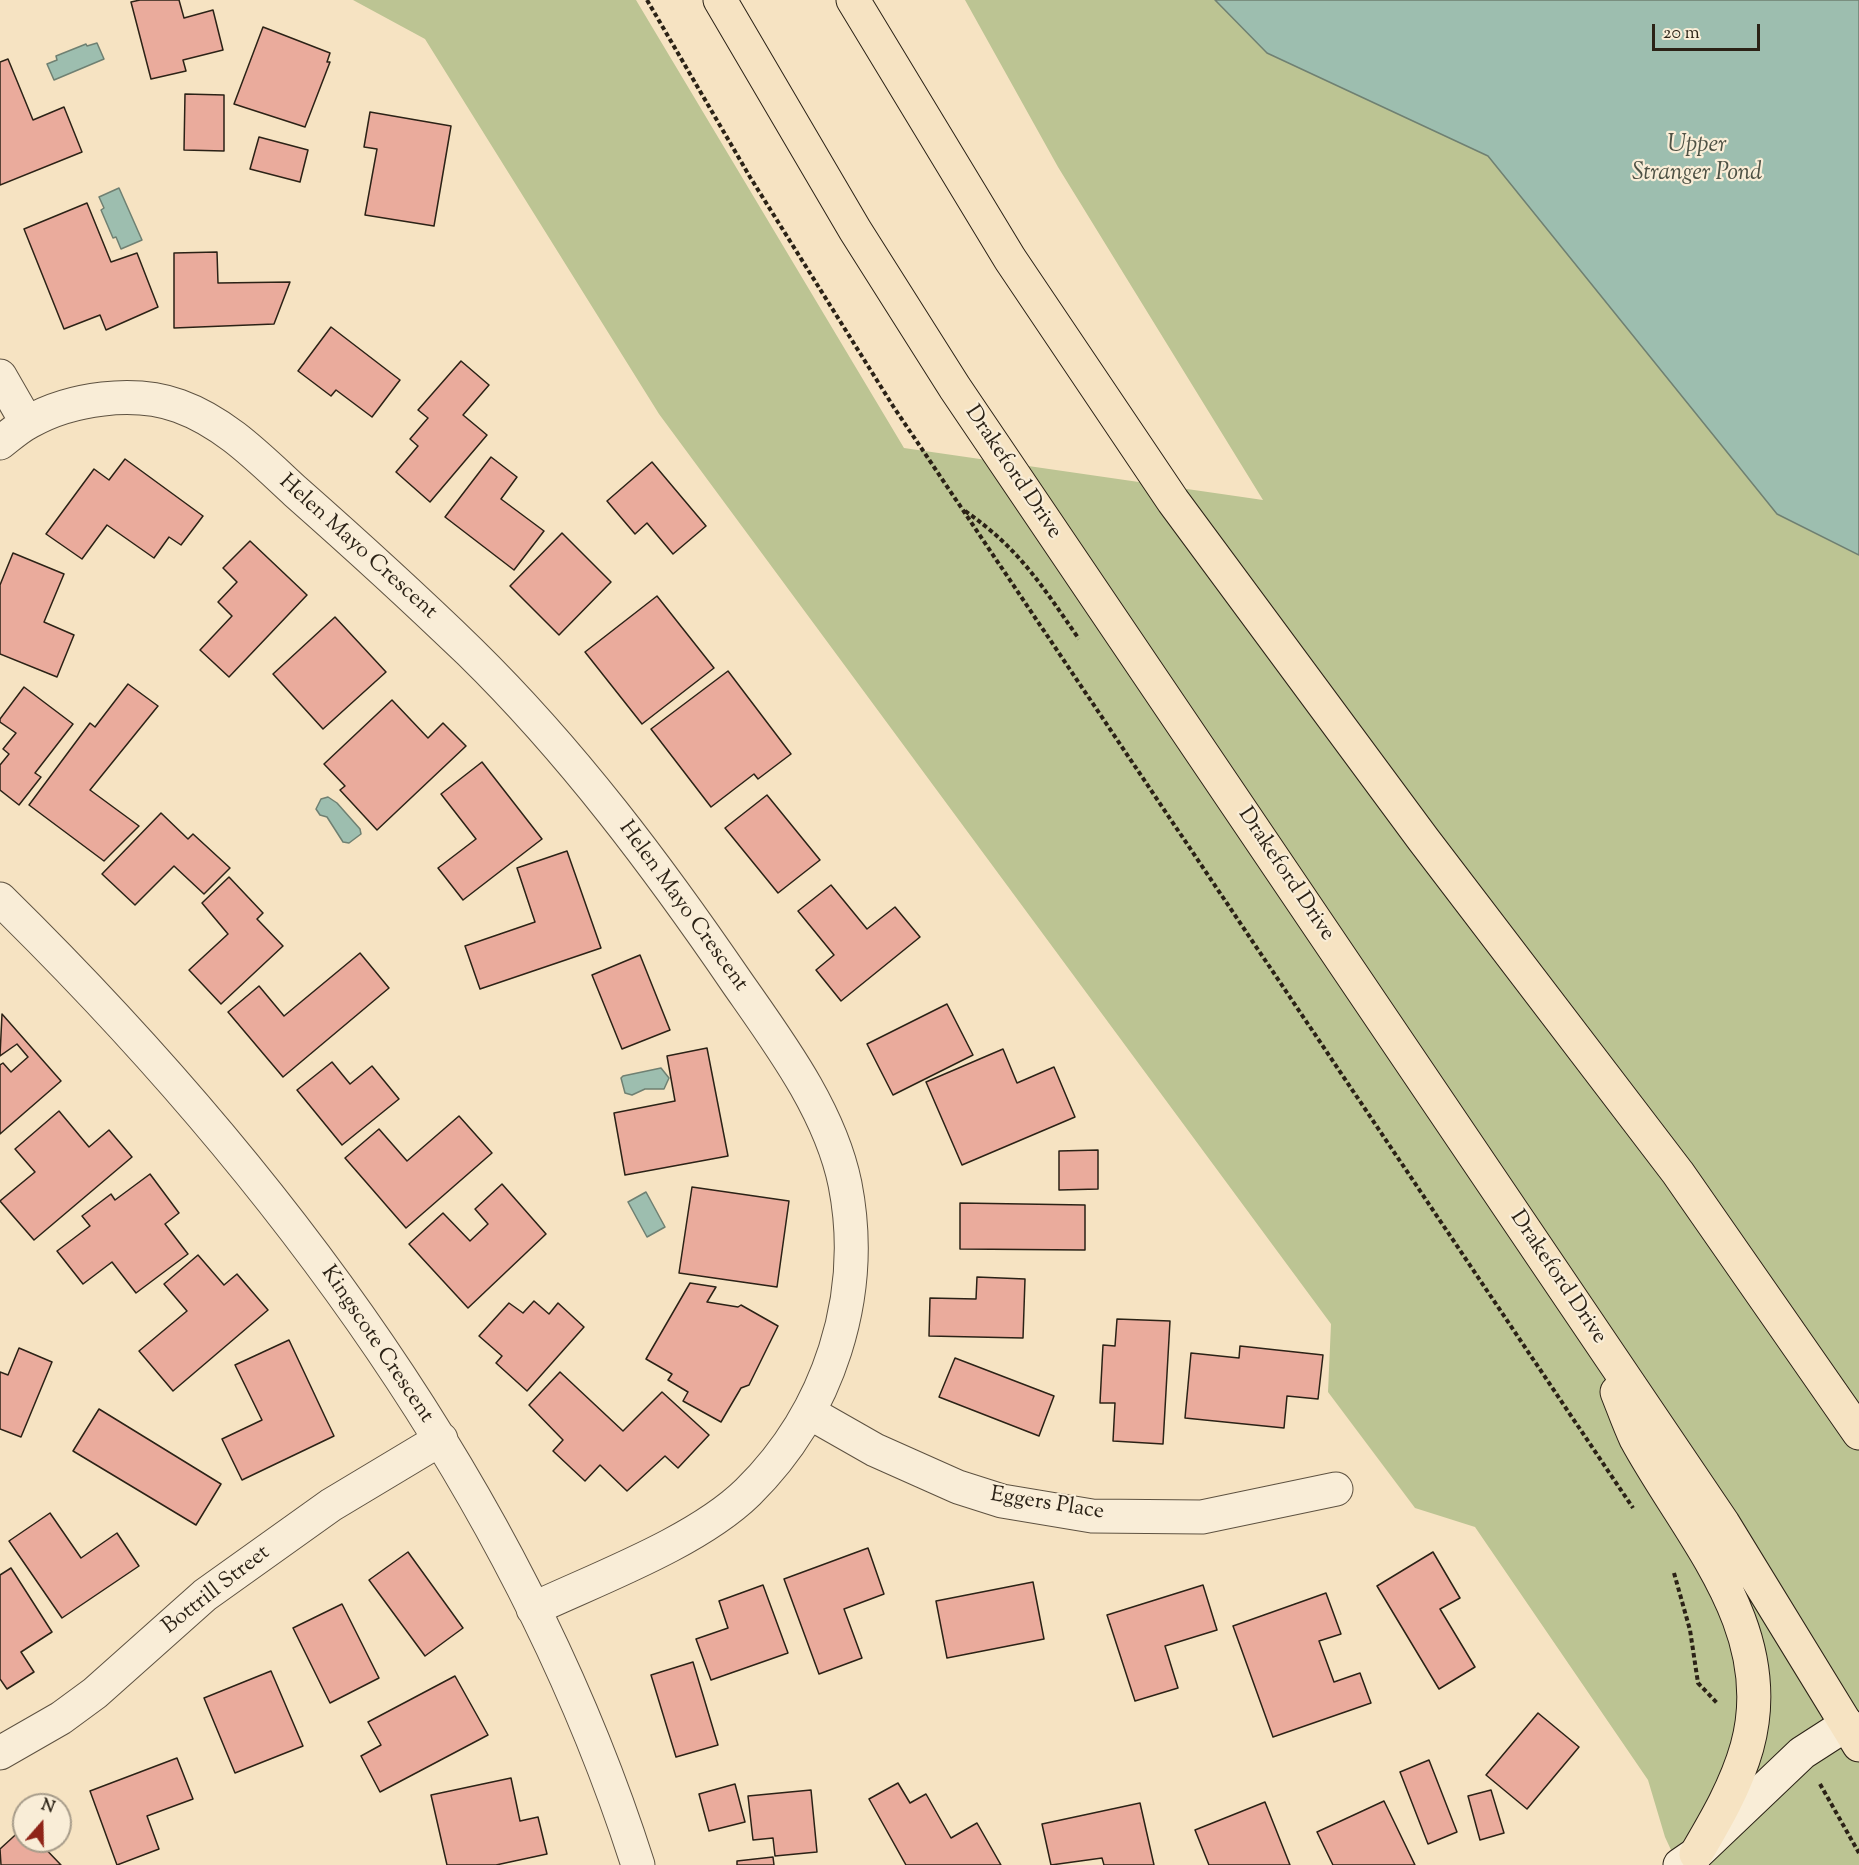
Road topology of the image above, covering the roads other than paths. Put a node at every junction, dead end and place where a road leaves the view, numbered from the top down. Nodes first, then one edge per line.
1 (720, 0) edge
2 (853, 0) edge
3 (0, 376) edge
4 (27, 423) junction
5 (0, 443) edge
6 (0, 899) edge
7 (1593, 1332) junction
8 (810, 1413) junction
9 (1859, 1433) edge
10 (441, 1439) junction
11 (1336, 1489) dead end
12 (533, 1609) junction
13 (1855, 1730) edge
14 (0, 1753) edge
15 (1688, 1860) edge
16 (638, 1865) edge

1 - 7 highway, Drakeford Drive
2 - 9 highway
3 - 4 street
4 - 5 street, Helen Mayo Crescent
4 - 8 street, Helen Mayo Crescent
6 - 10 street, Kingscote Crescent
7 - 13 highway, Drakeford Drive
7 - 15 highway
8 - 11 street, Eggers Place
8 - 12 street, Helen Mayo Crescent
10 - 12 street, Kingscote Crescent
10 - 14 street, Bottrill Street
12 - 16 street, Kingscote Crescent
13 - 15 street

